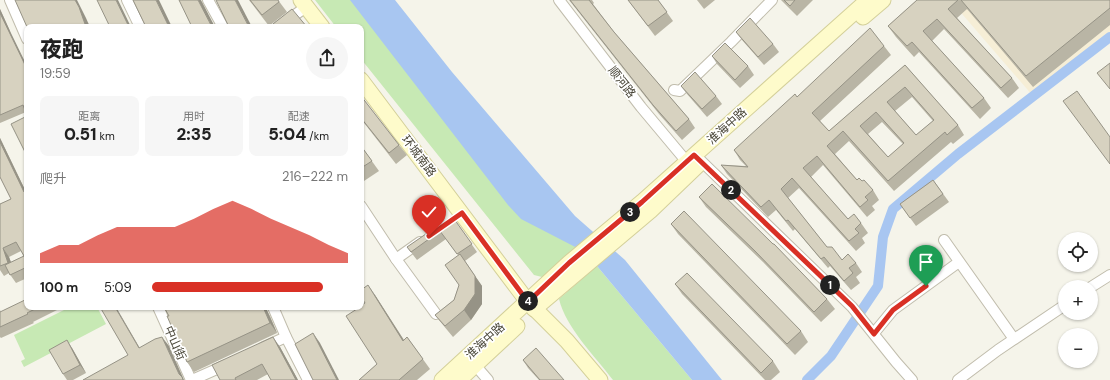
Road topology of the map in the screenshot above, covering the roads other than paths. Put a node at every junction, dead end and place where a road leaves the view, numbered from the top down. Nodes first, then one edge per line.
1 (10, 0) edge
2 (127, 0) edge
3 (208, 0) edge
4 (559, 0) edge
5 (772, 0) edge
6 (868, 0) edge
7 (883, 0) edge
8 (304, 3) edge
9 (139, 24) edge
10 (221, 24) edge
11 (281, 24) edge
12 (320, 24) edge
13 (24, 32) edge
14 (364, 84) edge
15 (674, 90) dead end
16 (694, 159) junction
17 (364, 211) edge
18 (426, 238) edge
19 (944, 240) dead end
20 (396, 259) junction
21 (959, 262) junction
22 (1110, 275) edge
23 (1098, 283) edge
24 (532, 306) junction
25 (159, 310) edge
26 (274, 310) edge
27 (1058, 310) edge
28 (436, 314) edge
29 (872, 332) junction
30 (286, 337) junction
31 (1014, 339) junction
32 (257, 350) edge
33 (235, 360) edge
34 (475, 365) junction
35 (192, 380) edge
36 (308, 380) edge
37 (442, 380) edge
38 (459, 380) edge
39 (488, 380) edge
40 (600, 380) edge
41 (912, 380) edge
42 (958, 380) edge

1 - 13 street
2 - 9 street
3 - 10 street
4 - 16 street, 顺河路
5 - 15 street
6 - 16 main road, 淮海中路
7 - 16 main road, 淮海中路
8 - 11 street
8 - 12 main road
14 - 24 main road, 环城南路
16 - 24 main road, 淮海中路
16 - 29 street, 顺河路
17 - 20 street
18 - 20 street
19 - 21 street
20 - 28 street
21 - 29 street
21 - 31 street
22 - 23 street
24 - 34 main road, 淮海中路
24 - 37 main road, 淮海中路
24 - 40 main road, 环城南路
25 - 35 street, 中山街
26 - 30 street
27 - 31 street
29 - 41 street, 顺河路
30 - 32 street
30 - 36 street
31 - 42 street
33 - 35 street
34 - 38 main road, 淮海中路
34 - 39 street

